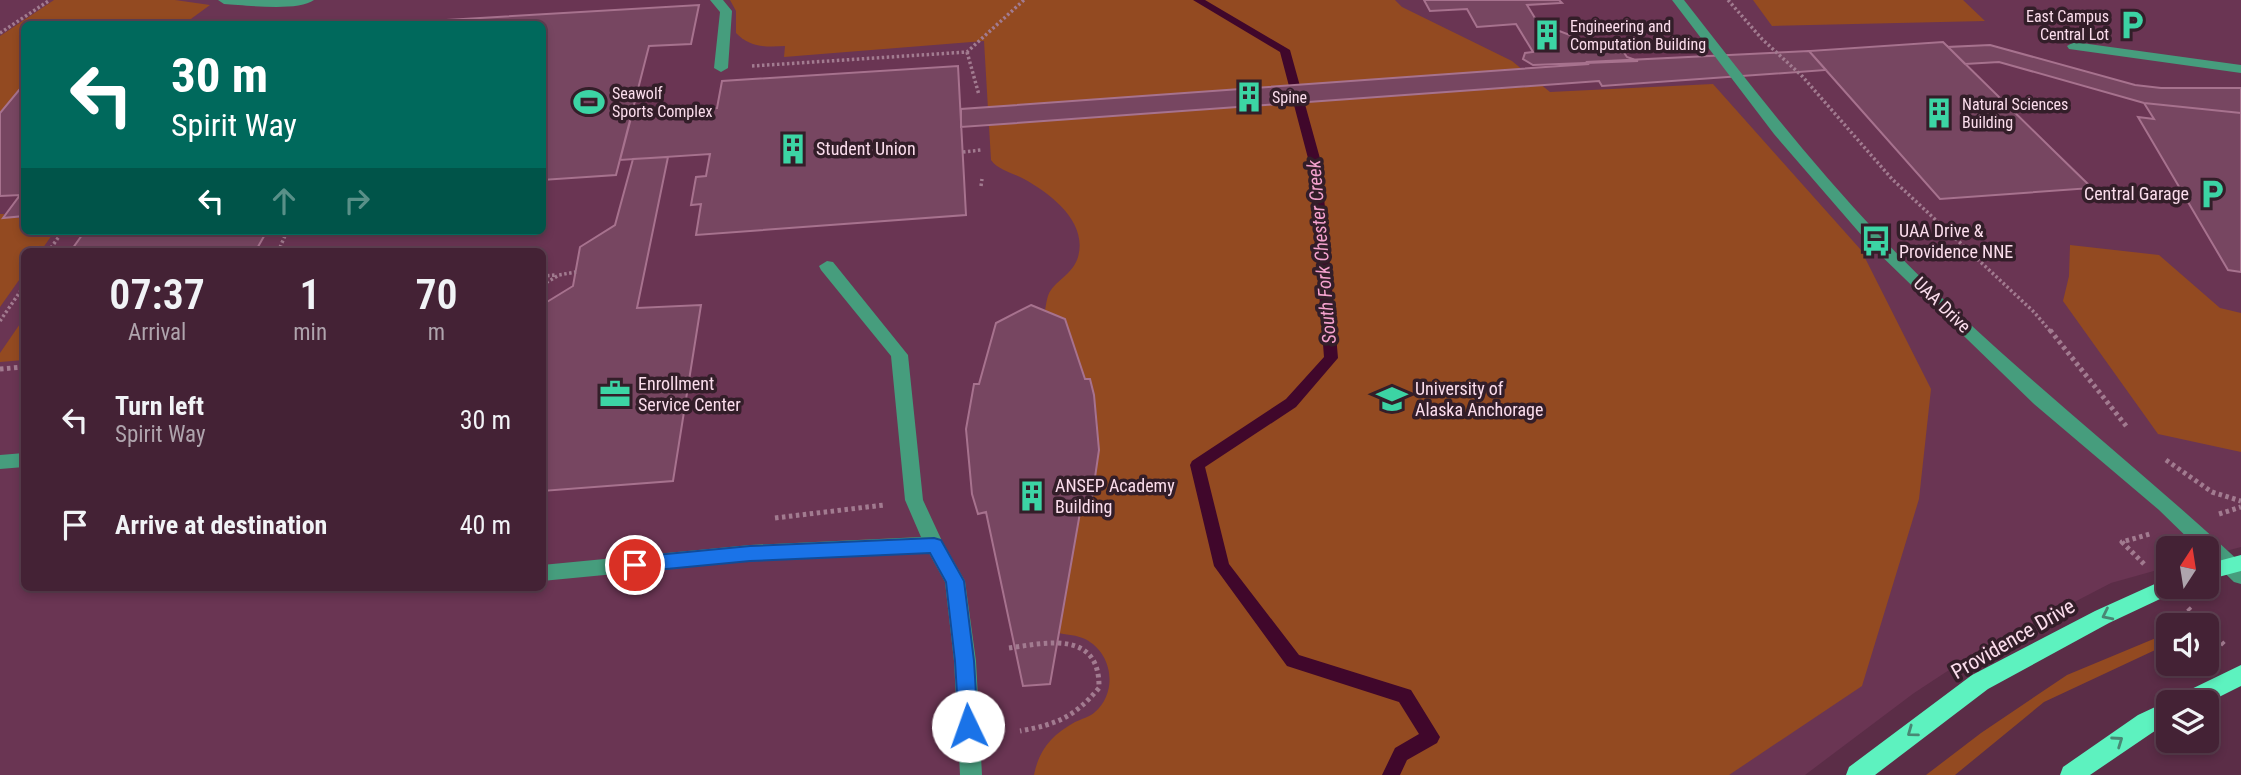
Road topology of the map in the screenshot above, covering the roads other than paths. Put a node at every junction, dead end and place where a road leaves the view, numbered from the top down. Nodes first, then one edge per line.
1 (224, 0) edge
2 (308, 0) edge
3 (716, 0) edge
4 (1678, 0) edge
5 (2074, 46) dead end
6 (721, 68) road end
7 (2241, 69) edge
8 (827, 266) dead end
9 (21, 460) edge
10 (0, 462) edge
11 (934, 545) junction
12 (2237, 568) edge
13 (2219, 570) edge
14 (546, 573) edge
15 (2156, 592) edge
16 (2241, 675) edge
17 (2211, 690) edge
18 (2156, 717) edge
19 (971, 775) edge
20 (1857, 775) edge
21 (2071, 775) edge

1 - 2 street
3 - 6 street
4 - 12 street, UAA Drive
5 - 7 street
8 - 11 street
9 - 10 street
11 - 14 street
11 - 19 street
12 - 13 main road
15 -> 20 main road, Providence Drive
16 - 17 main road
21 -> 18 main road

